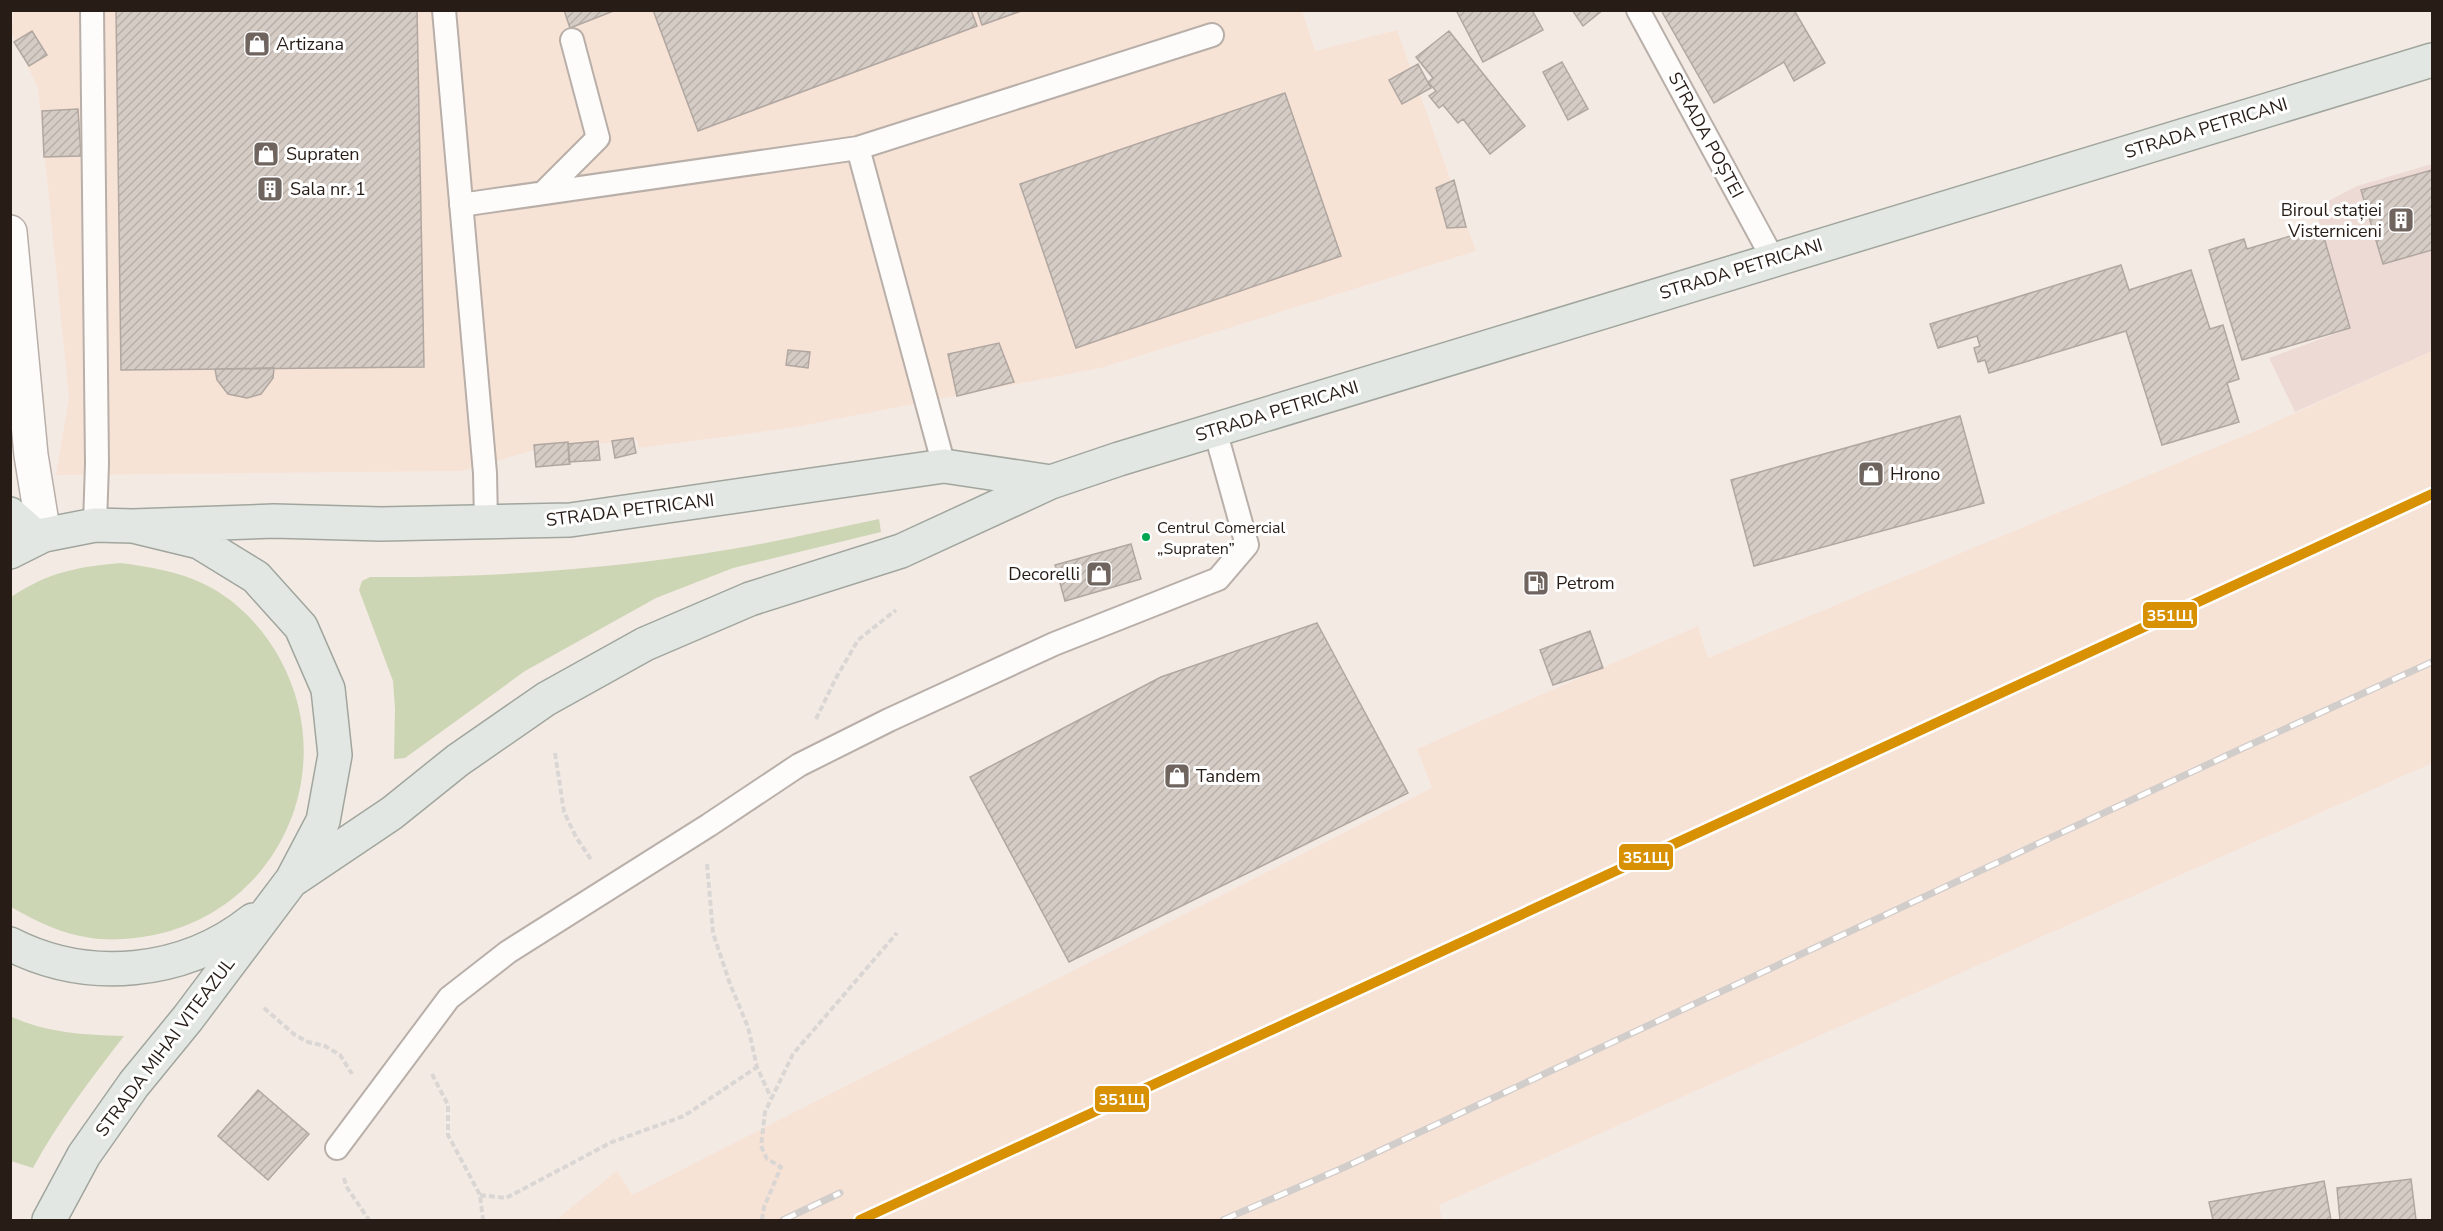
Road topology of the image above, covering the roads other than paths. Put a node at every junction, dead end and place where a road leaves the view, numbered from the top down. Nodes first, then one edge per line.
1 (92, 10) edge
2 (444, 10) edge
3 (1638, 10) edge
4 (1212, 35) dead end
5 (572, 40) dead end
6 (2433, 60) edge
7 (858, 148) junction
8 (543, 193) junction
9 (461, 205) junction
10 (10, 232) edge
11 (1773, 259) junction
12 (1215, 430) junction
13 (944, 466) junction
14 (1052, 482) junction
15 (10, 514) edge
16 (486, 522) junction
17 (95, 525) junction
18 (134, 526) junction
19 (31, 542) edge
20 (291, 881) junction
21 (10, 944) edge
22 (337, 1148) road end
23 (49, 1221) edge

1 - 17 lane
2 - 9 lane
3 - 11 lane, STRADA POȘTEI
4 - 7 lane
5 - 8 lane
6 - 11 main road, STRADA PETRICANI
7 - 8 lane
7 - 13 lane
8 - 9 lane
9 - 16 lane
10 - 19 street
11 - 12 main road, STRADA PETRICANI
12 - 14 main road, STRADA PETRICANI
12 - 22 lane
13 - 14 main road, STRADA PETRICANI
13 - 16 main road, STRADA PETRICANI
14 - 20 main road, STRADA PETRICANI
15 - 19 main road
16 - 18 main road, STRADA PETRICANI
17 - 18 main road
17 - 19 main road
18 - 20 main road
20 - 21 main road
20 - 23 main road, STRADA MIHAI VITEAZUL

